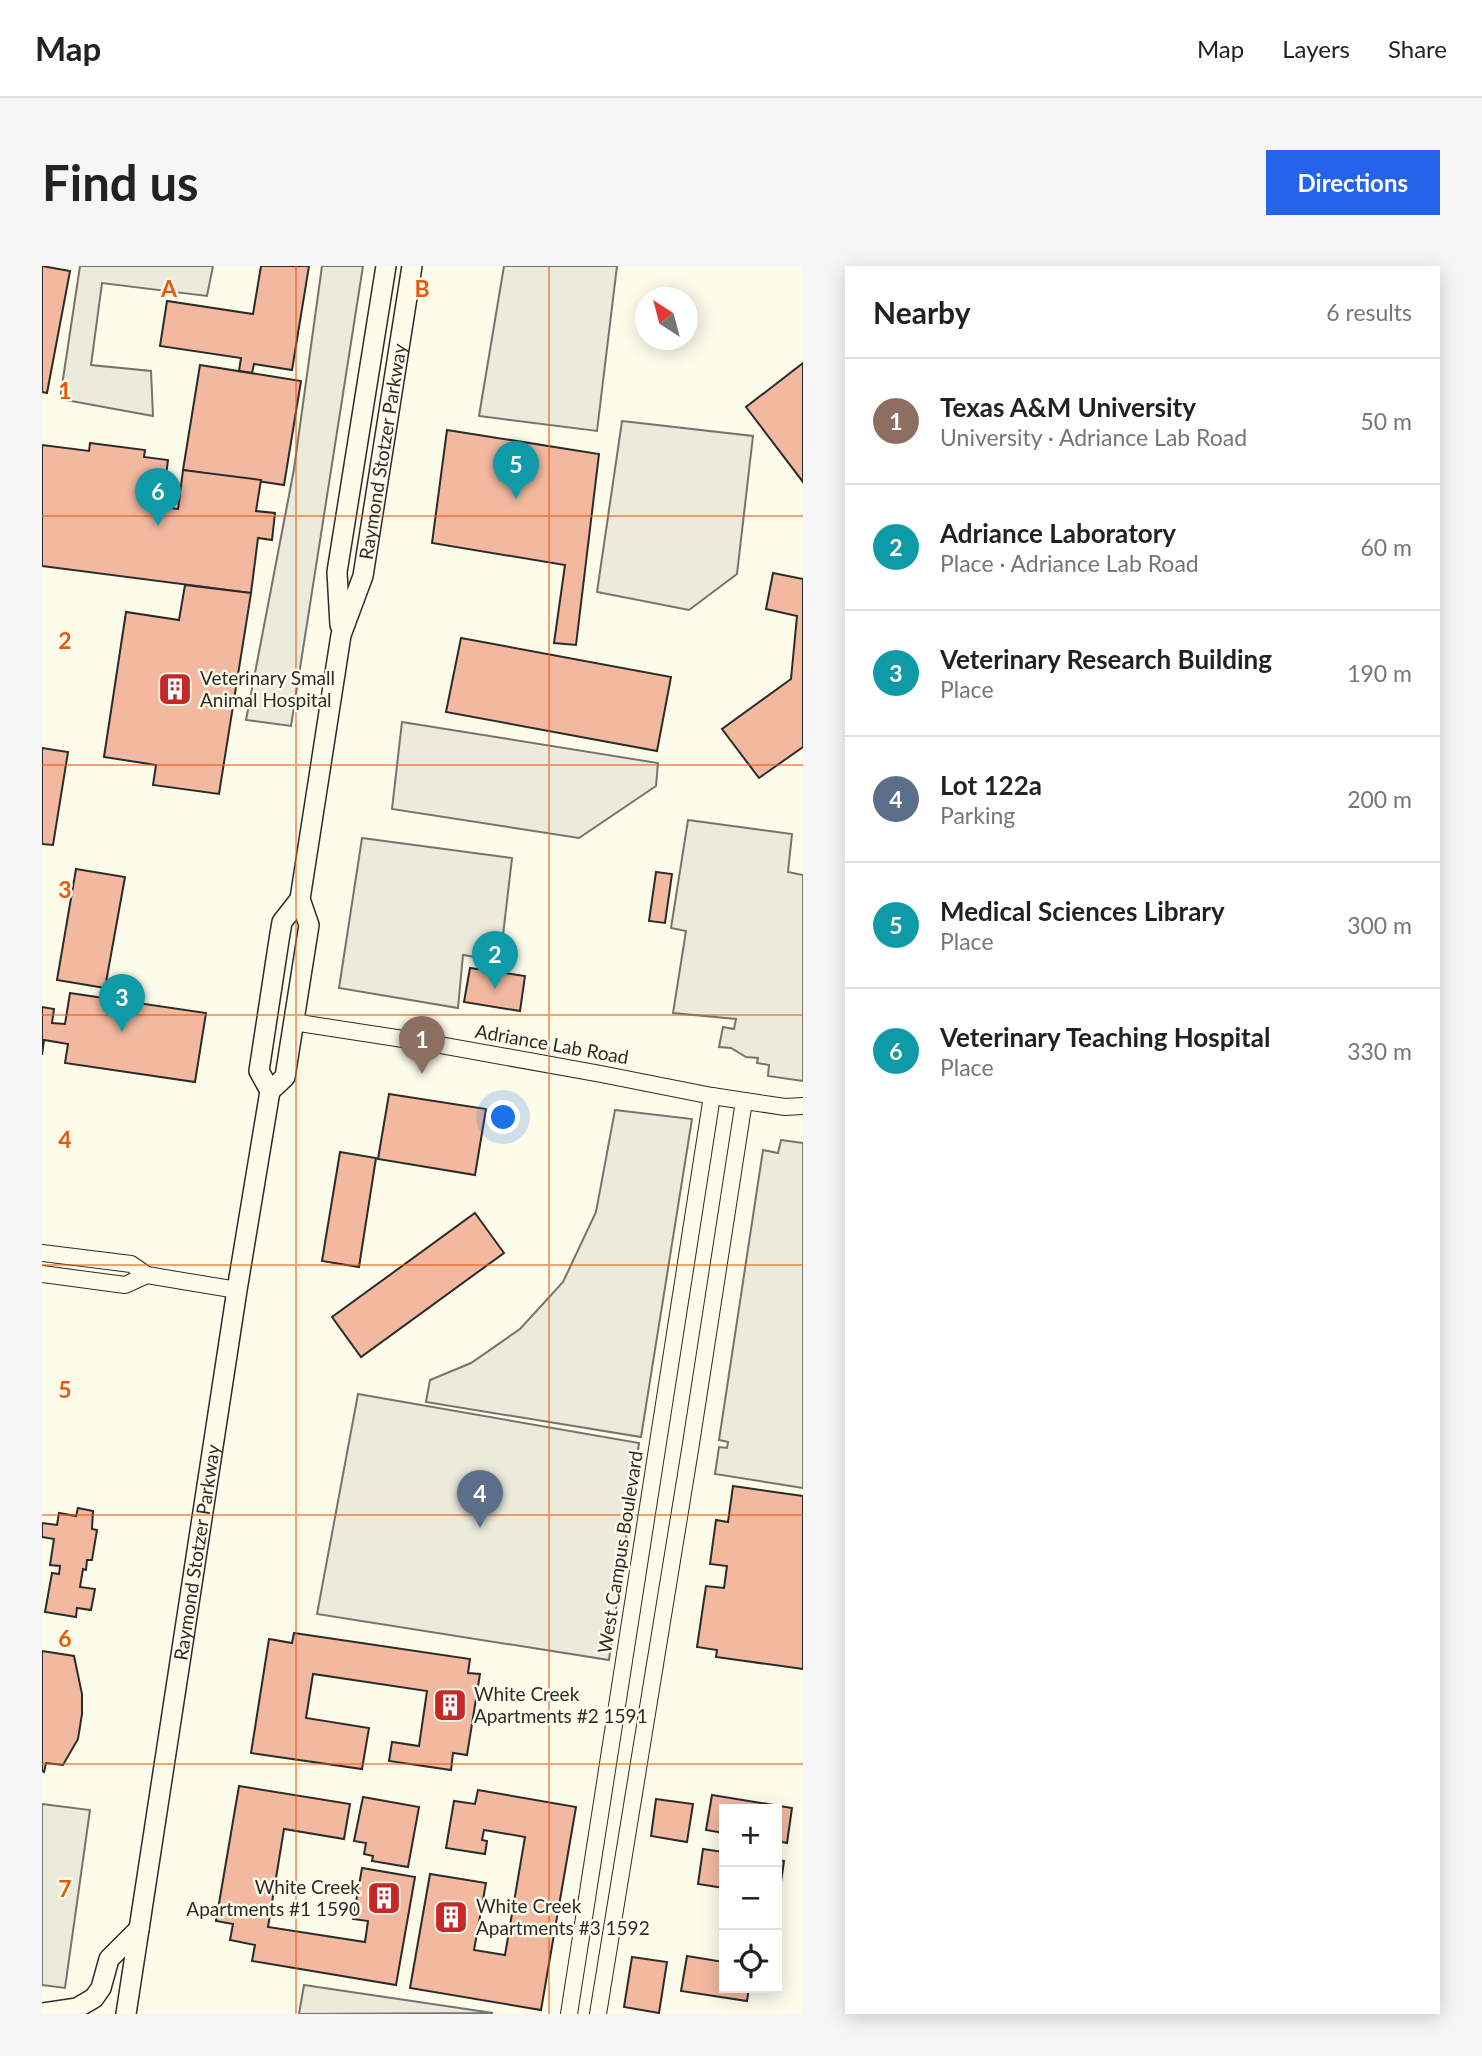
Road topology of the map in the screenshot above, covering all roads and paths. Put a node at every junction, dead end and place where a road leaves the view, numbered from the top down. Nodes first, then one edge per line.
1 (386, 266) edge
2 (412, 266) edge
3 (354, 475) junction
4 (378, 479) junction
5 (341, 635) junction
6 (300, 899) junction
7 (279, 940) junction
8 (293, 1022) junction
9 (270, 1091) junction
10 (712, 1096) junction
11 (744, 1101) junction
12 (803, 1106) edge
13 (42, 1253) edge
14 (42, 1274) edge
15 (147, 1275) junction
16 (237, 1290) junction
17 (139, 1929) junction
18 (579, 1953) junction
19 (607, 1957) junction
20 (42, 2013) edge
21 (126, 2014) edge
22 (569, 2014) edge
23 (598, 2014) edge

1 - 3 main road, Raymond Stotzer Parkway
2 - 4 main road, Raymond Stotzer Parkway
3 - 4 main road
3 - 5 main road, Raymond Stotzer Parkway
4 - 5 main road, Raymond Stotzer Parkway
5 - 6 main road, Raymond Stotzer Parkway
6 - 7 main road, Raymond Stotzer Parkway
6 - 8 main road, Raymond Stotzer Parkway
7 - 8 main road
7 - 9 main road, Raymond Stotzer Parkway
8 - 9 main road, Raymond Stotzer Parkway
8 - 10 street, Adriance Lab Road
9 - 16 main road, Raymond Stotzer Parkway
10 - 11 street, Adriance Lab Road
10 - 18 street, West Campus Boulevard
11 - 12 street, Adriance Lab Road
11 - 19 street
13 - 15 street
14 - 15 street
15 - 16 street
16 - 17 main road, Raymond Stotzer Parkway
17 - 20 main road
17 - 21 main road, Raymond Stotzer Parkway
18 - 19 street
18 - 22 street, West Campus Boulevard
19 - 23 street

